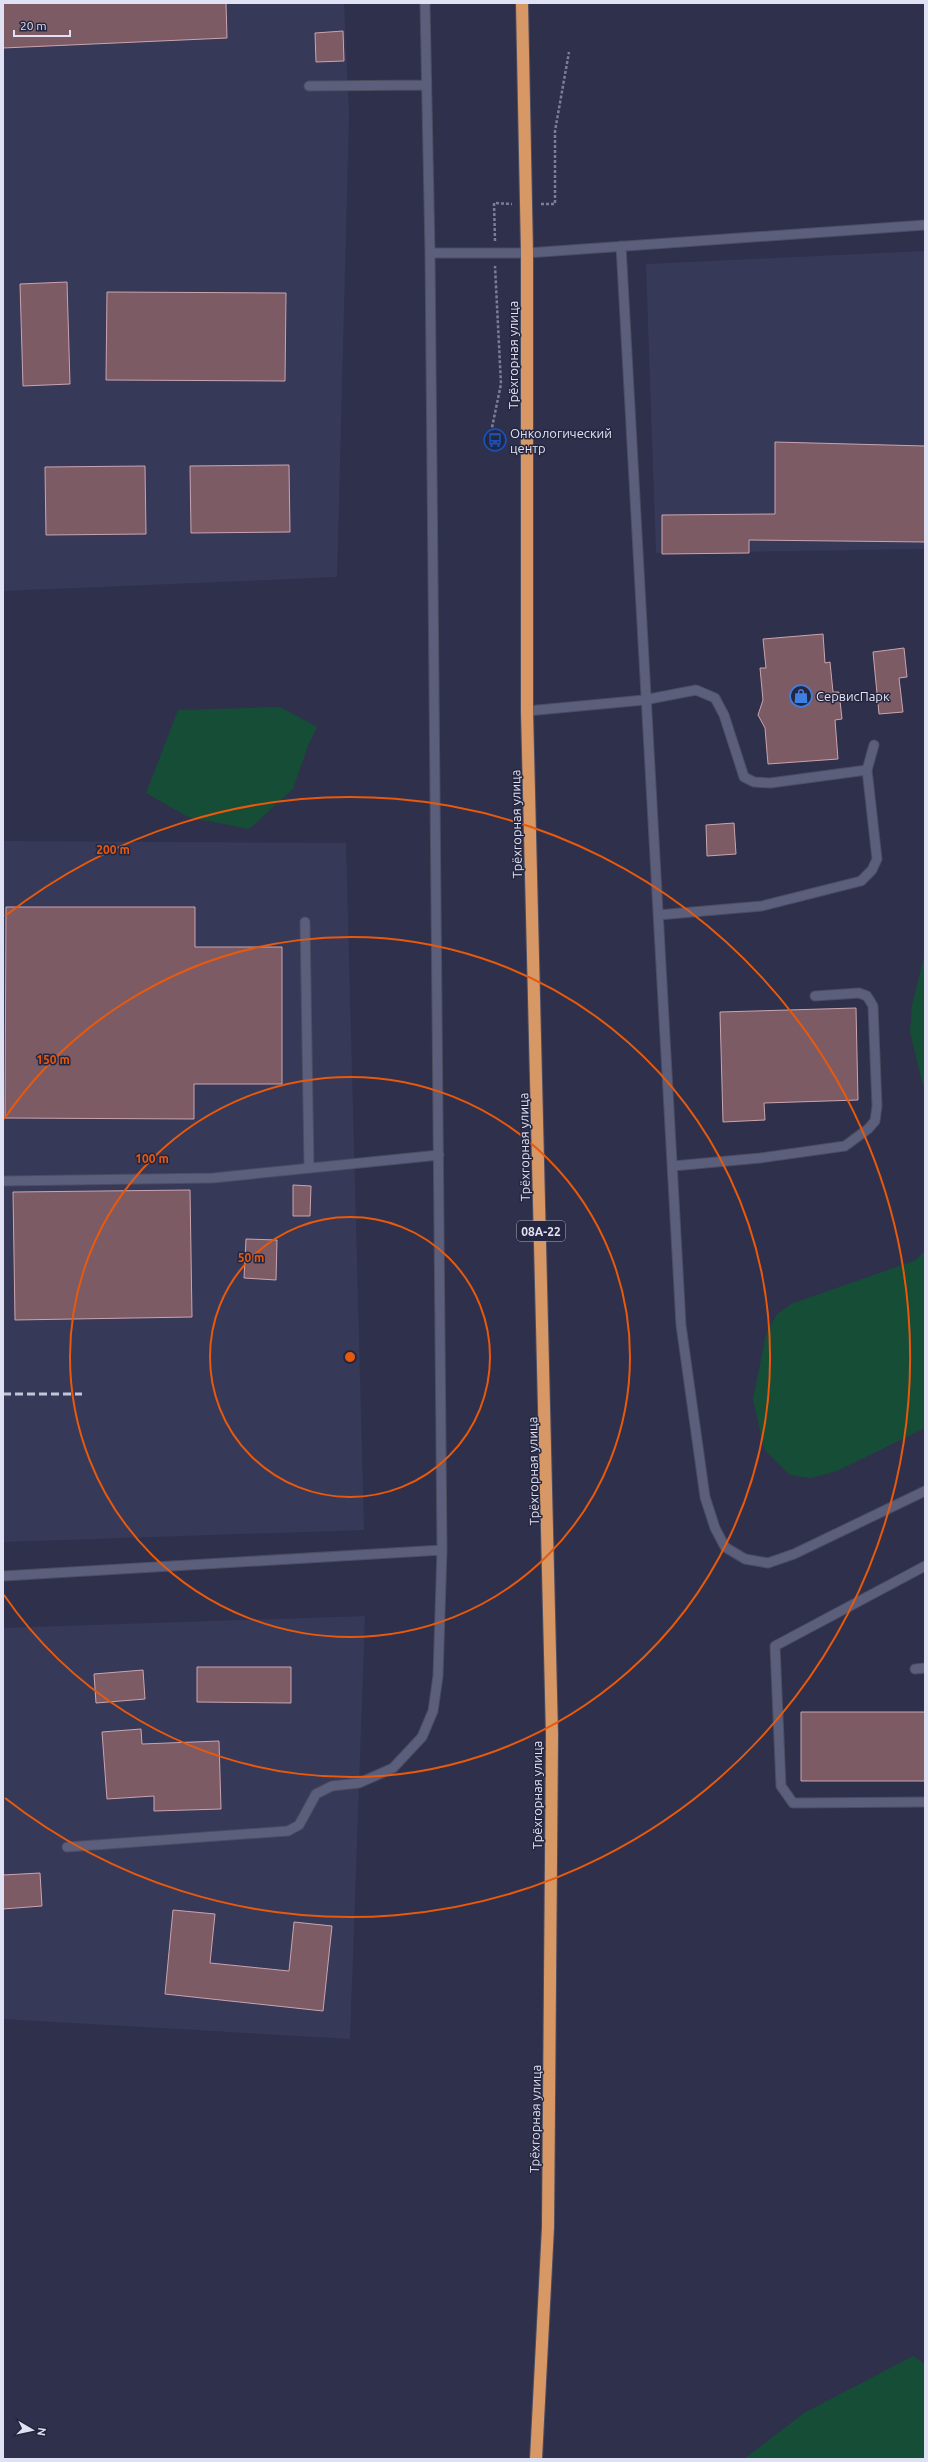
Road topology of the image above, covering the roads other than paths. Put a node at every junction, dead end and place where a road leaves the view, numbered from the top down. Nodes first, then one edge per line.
1 (425, 3) edge
2 (522, 3) edge
3 (426, 85) junction
4 (309, 86) dead end
5 (925, 225) edge
6 (621, 246) junction
7 (430, 253) junction
8 (527, 253) junction
9 (644, 700) junction
10 (527, 711) junction
11 (874, 746) dead end
12 (867, 770) junction
13 (658, 915) junction
14 (305, 922) dead end
15 (815, 996) dead end
16 (439, 1155) junction
17 (673, 1166) junction
18 (309, 1167) junction
19 (3, 1181) edge
20 (925, 1491) edge
21 (442, 1550) junction
22 (925, 1566) edge
23 (3, 1576) edge
24 (925, 1668) edge
25 (915, 1669) dead end
26 (925, 1802) edge
27 (67, 1847) dead end
28 (536, 2459) edge

1 - 3 lane
2 - 8 highway, Трёхгорная улица / 08А-22
3 - 4 lane
3 - 7 lane
5 - 6 lane
6 - 8 lane
6 - 9 lane
7 - 8 lane
7 - 16 lane
8 - 10 highway, Трёхгорная улица / 08А-22
9 - 10 lane
9 - 12 lane
9 - 13 lane
10 - 28 highway, Трёхгорная улица / 08А-22
11 - 12 lane
12 - 13 lane
13 - 17 lane
14 - 18 lane
15 - 17 lane
16 - 18 lane
16 - 21 lane
17 - 20 lane
18 - 19 lane
21 - 23 lane
21 - 27 lane
22 - 26 lane
24 - 25 lane

